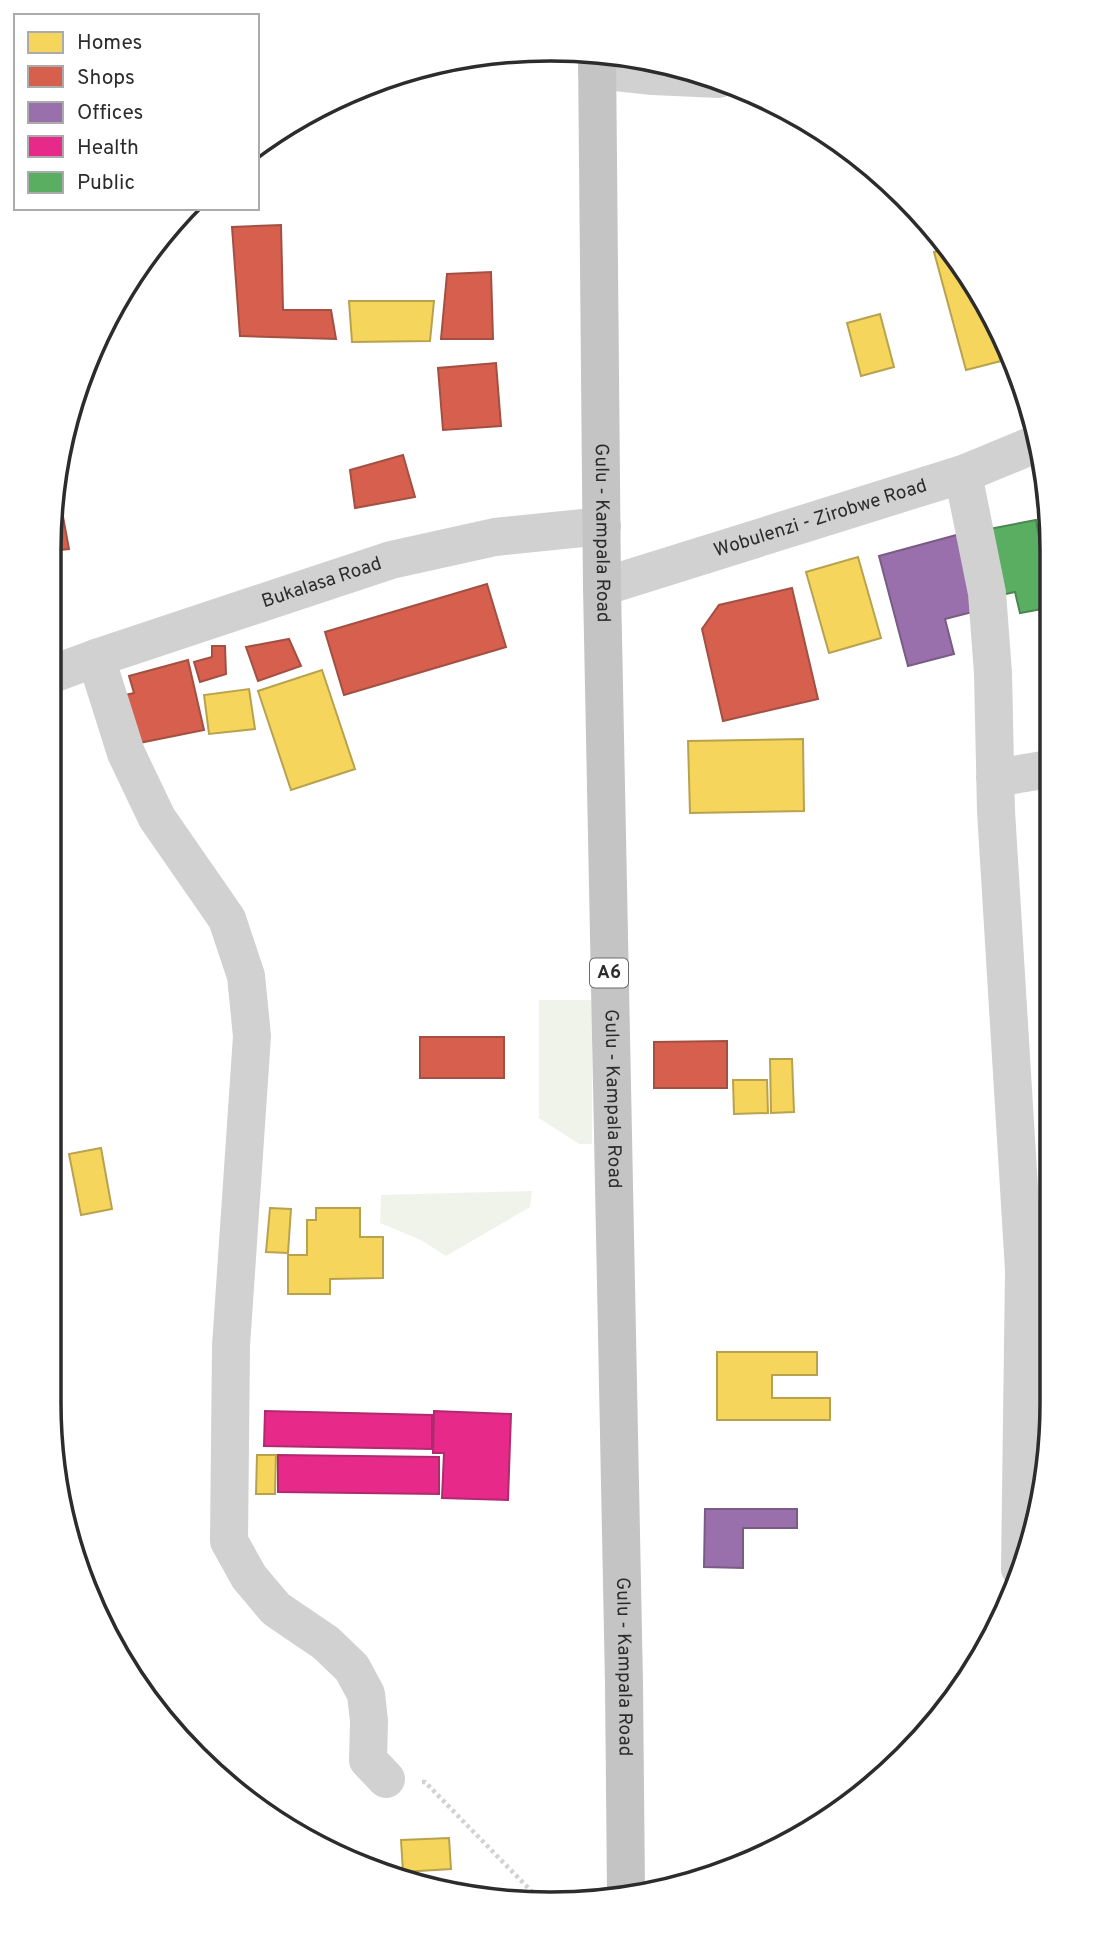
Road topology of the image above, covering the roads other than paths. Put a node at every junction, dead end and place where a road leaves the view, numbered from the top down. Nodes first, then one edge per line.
1 (597, 63) edge
2 (611, 65) edge
3 (672, 77) edge
4 (1028, 447) edge
5 (963, 474) junction
6 (602, 526) junction
7 (602, 587) junction
8 (96, 658) junction
9 (61, 672) edge
10 (1040, 770) edge
11 (995, 778) junction
12 (1037, 1273) edge
13 (1022, 1532) edge
14 (386, 1779) road end
15 (626, 1886) edge

1 - 6 main road, Gulu - Kampala Road / A6
2 - 3 street
4 - 5 street, Wobulenzi - Zirobwe Road
5 - 7 street, Wobulenzi - Zirobwe Road
5 - 11 street
6 - 7 main road, Gulu - Kampala Road / A6
6 - 8 street, Bukalasa Road
7 - 15 main road, Gulu - Kampala Road / A6
8 - 9 street, Bukalasa Road
8 - 14 street
10 - 11 street
11 - 12 street
12 - 13 street

